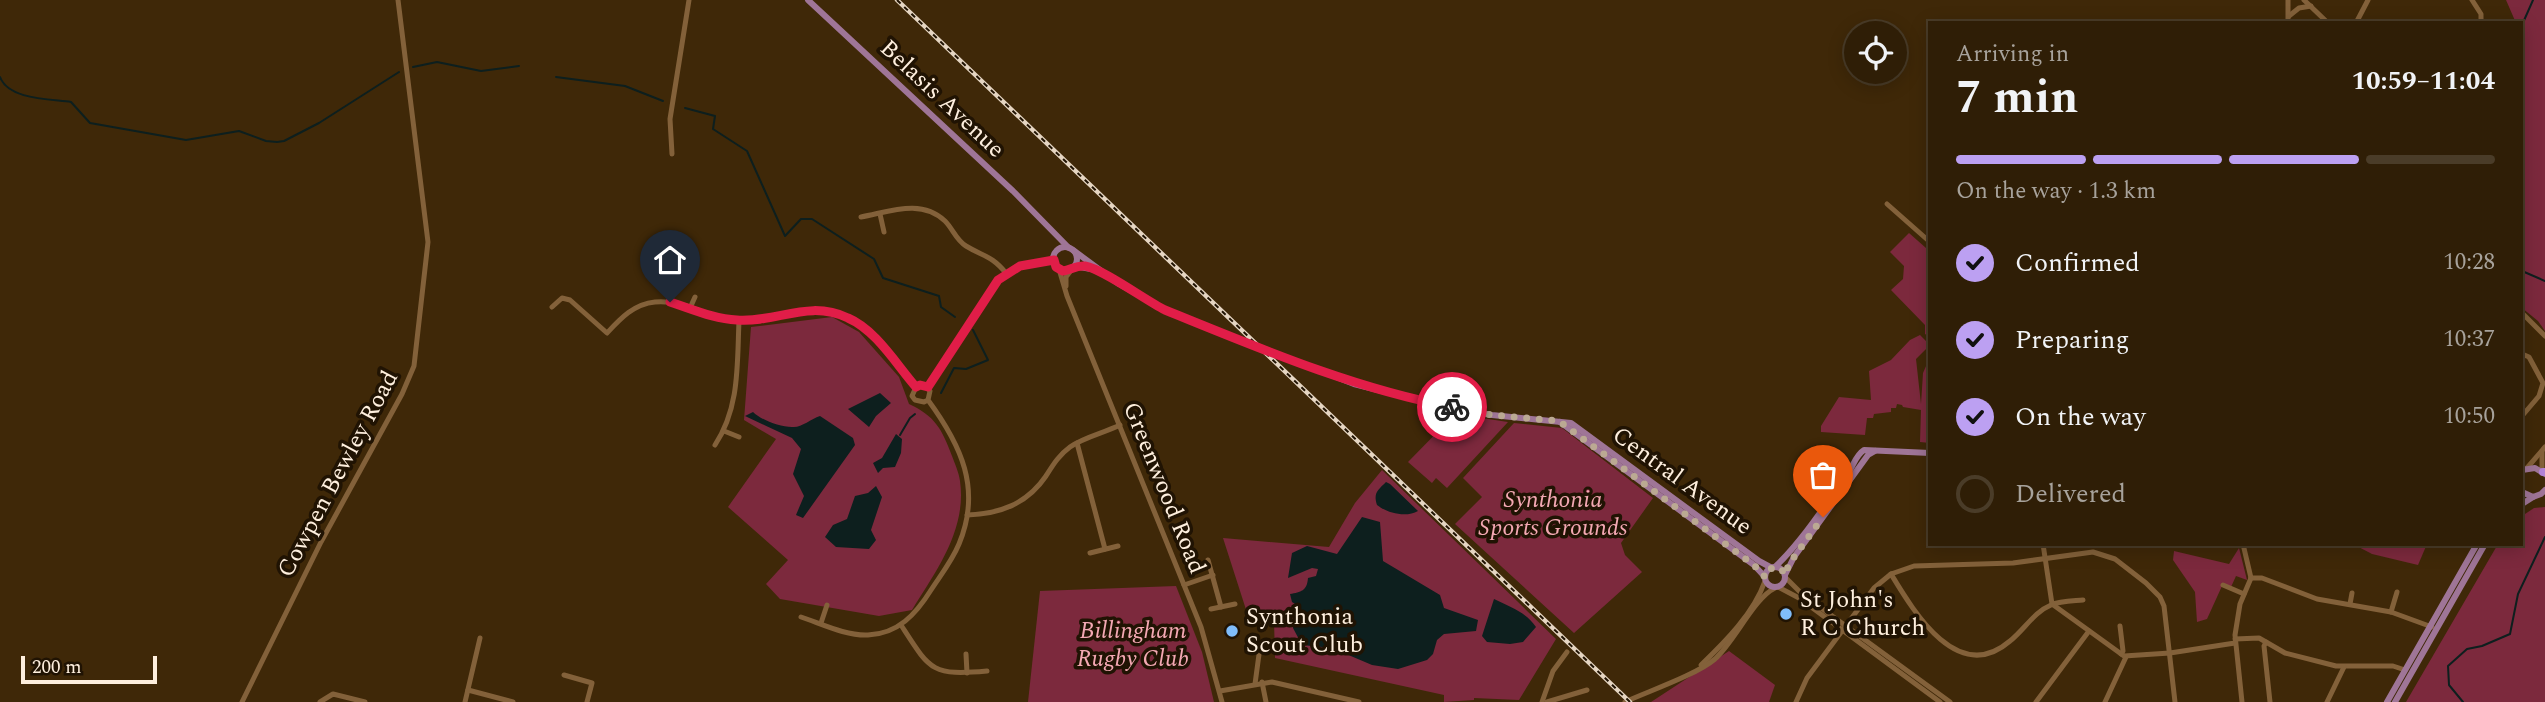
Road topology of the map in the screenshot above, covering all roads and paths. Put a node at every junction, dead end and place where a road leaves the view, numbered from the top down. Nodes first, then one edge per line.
1 (398, 0) edge
2 (688, 0) edge
3 (808, 0) edge
4 (2288, 0) edge
5 (2304, 0) edge
6 (2368, 0) edge
7 (2472, 0) edge
8 (2311, 6) junction
9 (2289, 19) edge
10 (2326, 21) edge
11 (2357, 21) edge
12 (2481, 21) edge
13 (672, 154) dead end
14 (1887, 204) dead end
15 (880, 214) junction
16 (861, 217) dead end
17 (1048, 227) junction
18 (884, 232) dead end
19 (1928, 238) edge
20 (1071, 249) junction
21 (1054, 257) junction
22 (1073, 268) junction
23 (1059, 269) junction
24 (1098, 270) junction
25 (1006, 273) junction
26 (1066, 289) junction
27 (695, 297) dead end
28 (552, 307) dead end
29 (690, 308) junction
30 (2523, 314) edge
31 (739, 321) junction
32 (2545, 335) edge
33 (2523, 354) edge
34 (916, 387) junction
35 (928, 387) junction
36 (928, 400) junction
37 (2523, 415) edge
38 (1559, 421) junction
39 (1571, 423) joint
40 (1120, 425) junction
41 (724, 430) junction
42 (739, 437) dead end
43 (1077, 443) junction
44 (715, 444) dead end
45 (2543, 449) edge
46 (1875, 451) junction
47 (1928, 453) edge
48 (1628, 468) junction
49 (2524, 470) edge
50 (2544, 472) edge
51 (2545, 490) edge
52 (2538, 496) edge
53 (967, 515) junction
54 (1118, 546) dead end
55 (2043, 546) edge
56 (2243, 546) edge
57 (2476, 546) edge
58 (2484, 546) edge
59 (1105, 549) junction
60 (1090, 553) dead end
61 (2044, 559) junction
62 (1208, 560) dead end
63 (1774, 567) junction
64 (1891, 574) junction
65 (1213, 575) junction
66 (1785, 576) junction
67 (2251, 578) junction
68 (1765, 579) junction
69 (1184, 585) junction
70 (2223, 585) dead end
71 (1777, 587) junction
72 (2397, 592) dead end
73 (2352, 593) dead end
74 (2244, 594) junction
75 (2083, 600) dead end
76 (1235, 604) dead end
77 (2052, 604) junction
78 (2350, 604) junction
79 (827, 605) dead end
80 (1221, 607) junction
81 (1211, 609) dead end
82 (2391, 612) junction
83 (801, 617) dead end
84 (821, 623) junction
85 (901, 625) junction
86 (2120, 626) dead end
87 (1845, 628) junction
88 (2433, 628) junction
89 (1736, 631) junction
90 (2089, 631) junction
91 (480, 638) dead end
92 (2235, 641) junction
93 (2266, 642) junction
94 (1260, 647) dead end
95 (1567, 652) dead end
96 (2169, 653) junction
97 (966, 654) dead end
98 (2124, 656) junction
99 (1892, 663) junction
100 (2344, 667) junction
101 (2405, 670) junction
102 (987, 671) dead end
103 (967, 673) junction
104 (564, 675) dead end
105 (1259, 683) junction
106 (468, 690) junction
107 (1587, 690) dead end
108 (1220, 691) junction
109 (1348, 701) edge
110 (1949, 701) edge
111 (242, 702) edge
112 (320, 702) edge
113 (365, 702) edge
114 (465, 702) edge
115 (513, 702) edge
116 (587, 702) edge
117 (1222, 702) edge
118 (1266, 702) edge
119 (1359, 702) edge
120 (1544, 702) edge
121 (1625, 702) edge
122 (1796, 702) edge
123 (1940, 702) edge
124 (2036, 702) edge
125 (2105, 702) edge
126 (2175, 702) edge
127 (2242, 702) edge
128 (2270, 702) edge
129 (2327, 702) edge
130 (2386, 702) edge
131 (2395, 702) edge

1 - 111 street, Cowpen Bewley Road
2 - 13 street
3 - 17 main road, Belasis Avenue
4 - 9 street
5 - 8 street
6 - 11 street
7 - 12 street
8 - 9 street
8 - 10 street
14 - 19 street
15 - 16 street
15 - 18 street
15 - 25 street
17 - 20 main road, Belasis Avenue
17 - 21 main road
20 - 21 main road
20 - 22 main road
20 - 24 main road, Belasis Avenue
21 - 23 main road
21 - 25 street
22 - 23 main road
22 - 24 main road, Belasis Avenue
22 - 26 street
23 - 26 street, Greenwood Road
24 - 38 main road, Belasis Avenue
25 - 35 street
26 - 40 street, Greenwood Road
27 - 29 street
28 - 29 street
29 - 31 street
30 - 32 street
31 - 34 street
31 - 41 street
33 - 37 street
34 - 35 street
34 - 36 street
35 - 36 street
36 - 53 street
38 - 39 main road, Belasis Avenue
38 - 48 main road, Central Avenue
39 - 48 main road, Central Avenue
40 - 43 street
40 - 69 street, Greenwood Road
41 - 42 street
41 - 44 street
43 - 53 street
43 - 59 street
45 - 49 street
45 - 50 street
46 - 47 main road
46 - 63 main road
46 - 66 main road
48 - 63 main road, Central Avenue
48 - 68 main road, Central Avenue
49 - 50 main road
51 - 52 main road
53 - 85 street
54 - 59 street
55 - 61 street
56 - 67 street
57 - 88 main road
58 - 88 main road
59 - 60 street
61 - 64 street
61 - 77 street
61 - 96 street
62 - 65 street
63 - 66 main road, Central Avenue
63 - 68 main road
64 - 77 street
64 - 87 street
65 - 69 street
65 - 80 street
66 - 71 main road
66 - 87 street, Central Avenue
67 - 74 street
67 - 78 street
68 - 71 main road, Central Avenue
68 - 89 street
69 - 108 street, Greenwood Road
70 - 74 street
71 - 87 street, Central Avenue
71 - 89 street
72 - 82 street
73 - 78 street
74 - 92 street
75 - 77 street
76 - 80 street
77 - 90 street
78 - 82 street
79 - 84 street
80 - 81 street
82 - 88 street
83 - 84 street
84 - 85 street
85 - 103 street
86 - 98 street
87 - 99 street, Central Avenue
87 - 122 street
88 - 101 main road
88 - 131 main road
89 - 121 street
90 - 98 street
90 - 124 street
91 - 106 street
92 - 93 street
92 - 96 street
92 - 127 street
93 - 100 street
93 - 128 street
94 - 105 street
95 - 120 street
96 - 98 street
96 - 126 street
97 - 103 street
98 - 125 street
99 - 110 street, Central Avenue
99 - 123 street, Central Avenue
100 - 101 street
100 - 129 street
101 - 130 main road
102 - 103 street
104 - 116 street
105 - 108 street
105 - 109 street
105 - 118 street
106 - 114 street
106 - 115 street
107 - 120 street
108 - 117 street, Greenwood Road
109 - 119 street
112 - 113 street

